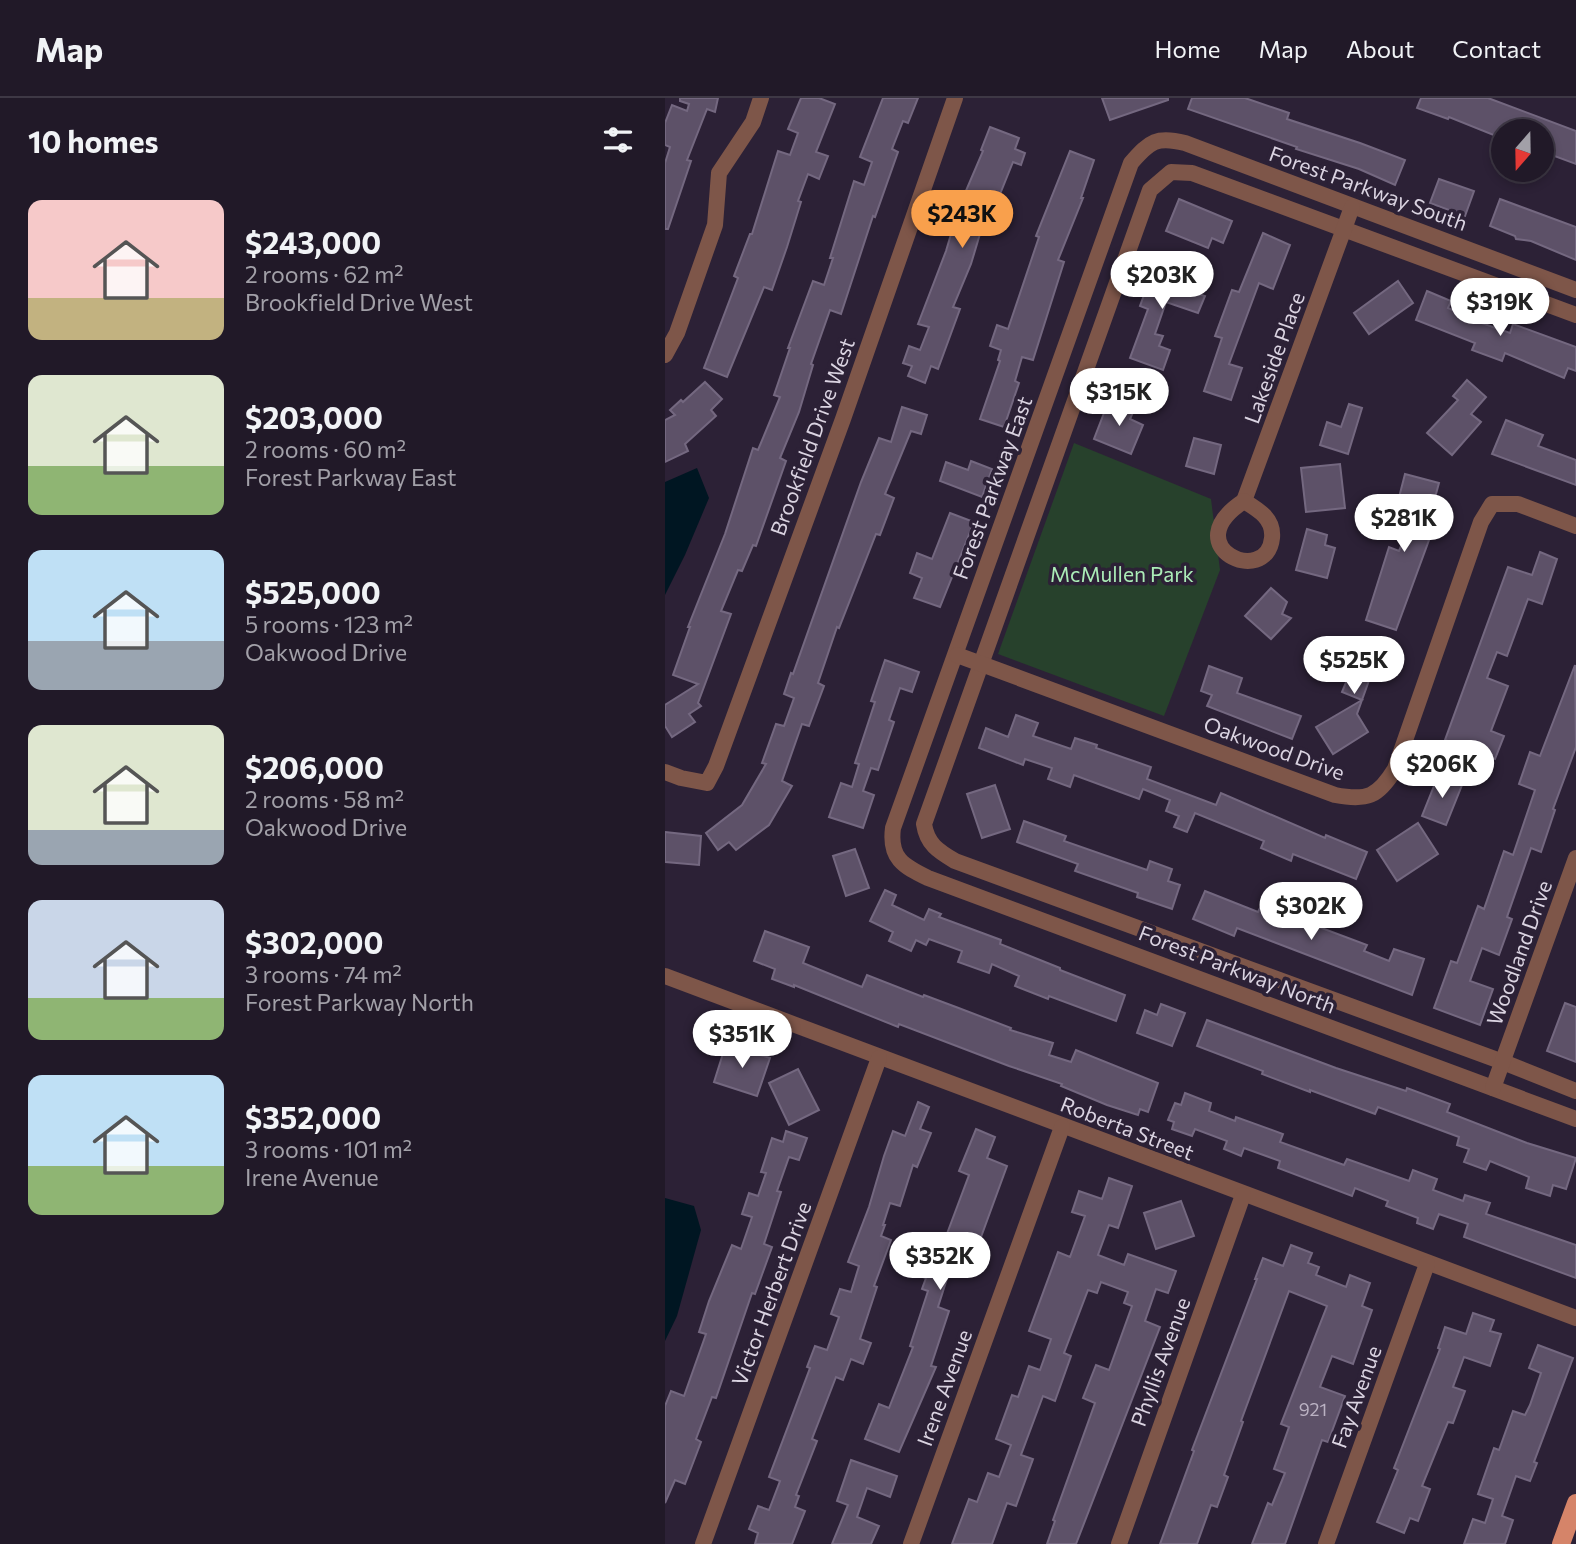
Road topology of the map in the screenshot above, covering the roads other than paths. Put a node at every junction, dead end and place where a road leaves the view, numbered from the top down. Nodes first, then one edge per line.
1 (761, 98) edge
2 (955, 98) edge
3 (1145, 146) joint
4 (1352, 207) junction
5 (1344, 229) junction
6 (1576, 290) edge
7 (1576, 316) edge
8 (665, 355) edge
9 (1244, 501) dead end
10 (1576, 526) edge
11 (957, 655) junction
12 (980, 664) junction
13 (665, 772) edge
14 (893, 849) joint
15 (1576, 859) edge
16 (1080, 907) junction
17 (1072, 930) junction
18 (665, 976) edge
19 (879, 1058) junction
20 (1503, 1062) junction
21 (1493, 1088) junction
22 (1576, 1091) edge
23 (1576, 1119) edge
24 (1062, 1127) junction
25 (1244, 1195) junction
26 (1427, 1264) junction
27 (1576, 1318) edge
28 (1576, 1503) edge
29 (703, 1544) edge
30 (911, 1544) edge
31 (1119, 1544) edge
32 (1327, 1544) edge
33 (1561, 1544) edge

1 - 8 street
2 - 13 street, Brookfield Drive West
3 - 4 street, Forest Parkway South
3 - 11 street, Forest Parkway East
4 - 5 street, Lakeside Place
4 - 6 street, Forest Parkway South
5 - 7 street
5 - 9 street, Lakeside Place
5 - 12 street
10 - 12 street, Oakwood Drive
11 - 12 street
11 - 14 street, Forest Parkway East
12 - 16 street, Forest Parkway North
14 - 17 street, Forest Parkway North
15 - 20 street, Woodland Drive
16 - 17 street
16 - 20 street, Forest Parkway North
17 - 21 street, Forest Parkway North
18 - 19 street, Roberta Street
19 - 24 street, Roberta Street
19 - 29 street, Victor Herbert Drive
20 - 21 street, Woodland Drive
20 - 22 street, Forest Parkway North
21 - 23 street, Forest Parkway North
24 - 25 street, Roberta Street
24 - 30 street, Irene Avenue
25 - 26 street, Roberta Street
25 - 31 street, Phyllis Avenue
26 - 27 street, Roberta Street
26 - 32 street, Fay Avenue
28 - 33 main road

